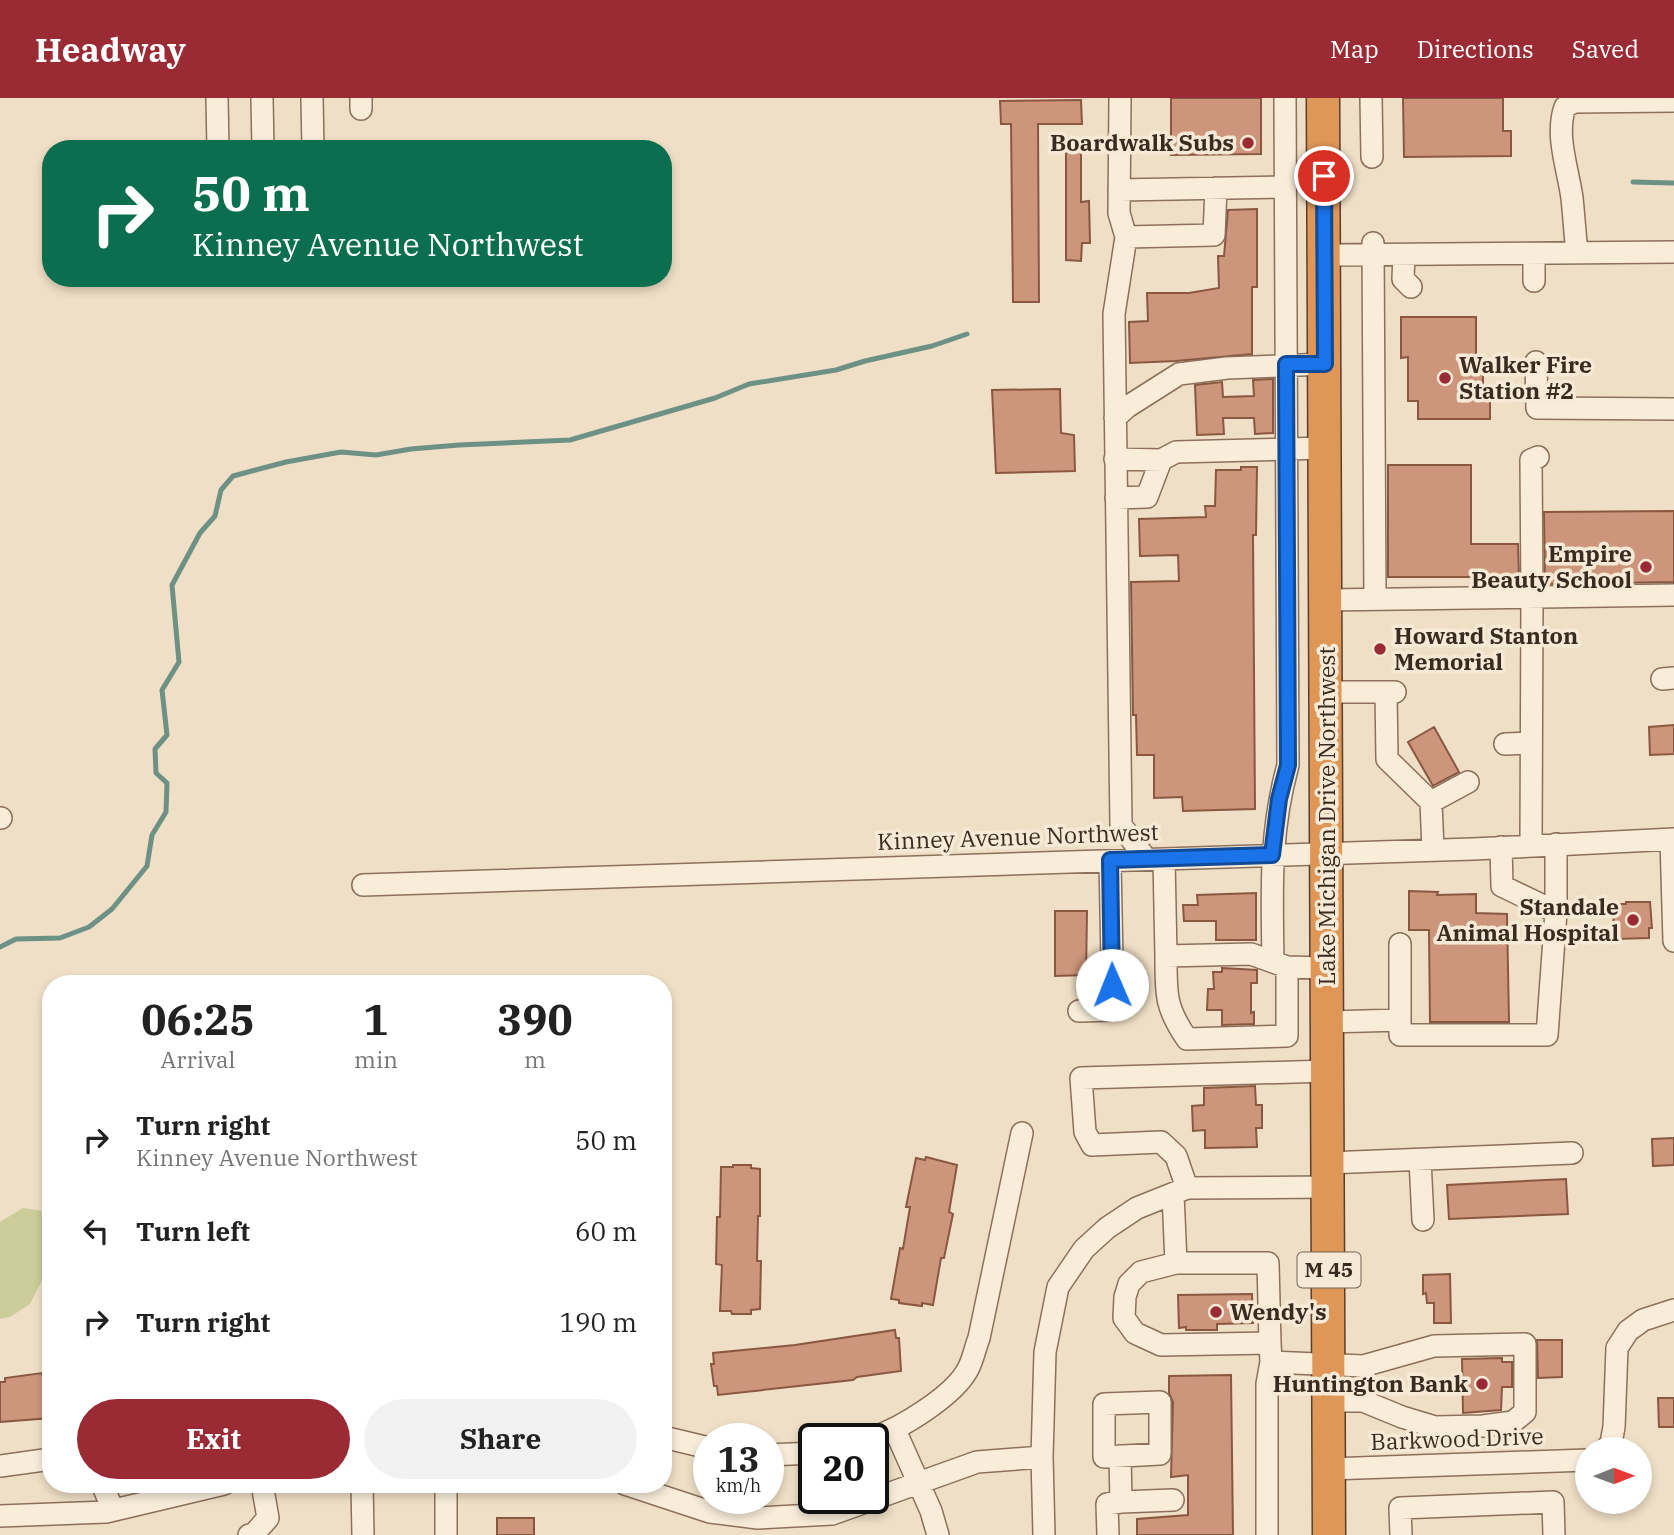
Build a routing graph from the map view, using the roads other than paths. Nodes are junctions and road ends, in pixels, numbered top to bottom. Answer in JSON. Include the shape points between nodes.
{"nodes":[{"id":1,"x":217,"y":98,"type":"edge"},
{"id":2,"x":262,"y":98,"type":"edge"},
{"id":3,"x":312,"y":98,"type":"edge"},
{"id":4,"x":1120,"y":98,"type":"edge"},
{"id":5,"x":1285,"y":98,"type":"edge"},
{"id":6,"x":1323,"y":98,"type":"edge"},
{"id":7,"x":1371,"y":98,"type":"edge"},
{"id":8,"x":1674,"y":101,"type":"edge"},
{"id":9,"x":1563,"y":102,"type":"edge"},
{"id":10,"x":218,"y":140,"type":"edge"},
{"id":11,"x":263,"y":140,"type":"edge"},
{"id":12,"x":313,"y":140,"type":"edge"},
{"id":13,"x":1372,"y":158,"type":"dead end"},
{"id":14,"x":1284,"y":187,"type":"junction"},
{"id":15,"x":1216,"y":188,"type":"junction"},
{"id":16,"x":1119,"y":190,"type":"junction"},
{"id":17,"x":1126,"y":237,"type":"junction"},
{"id":18,"x":1373,"y":249,"type":"junction"},
{"id":19,"x":1522,"y":250,"type":"junction"},
{"id":20,"x":1415,"y":251,"type":"junction"},
{"id":21,"x":1674,"y":252,"type":"edge"},
{"id":22,"x":1577,"y":253,"type":"junction"},
{"id":23,"x":1325,"y":255,"type":"junction"},
{"id":24,"x":1534,"y":281,"type":"dead end"},
{"id":25,"x":1411,"y":287,"type":"dead end"},
{"id":26,"x":1286,"y":364,"type":"junction"},
{"id":27,"x":1325,"y":364,"type":"junction"},
{"id":28,"x":1541,"y":369,"type":"dead end"},
{"id":29,"x":1674,"y":409,"type":"edge"},
{"id":30,"x":1115,"y":418,"type":"junction"},
{"id":31,"x":1286,"y":447,"type":"junction"},
{"id":32,"x":1325,"y":448,"type":"junction"},
{"id":33,"x":1115,"y":459,"type":"junction"},
{"id":34,"x":1534,"y":459,"type":"dead end"},
{"id":35,"x":1161,"y":460,"type":"junction"},
{"id":36,"x":1116,"y":498,"type":"junction"},
{"id":37,"x":1674,"y":596,"type":"edge"},
{"id":38,"x":1532,"y":597,"type":"junction"},
{"id":39,"x":1375,"y":599,"type":"junction"},
{"id":40,"x":1326,"y":600,"type":"junction"},
{"id":41,"x":1326,"y":692,"type":"junction"},
{"id":42,"x":1531,"y":743,"type":"junction"},
{"id":43,"x":1505,"y":744,"type":"dead end"},
{"id":44,"x":1468,"y":782,"type":"dead end"},
{"id":45,"x":1431,"y":802,"type":"junction"},
{"id":46,"x":1673,"y":840,"type":"edge"},
{"id":47,"x":1556,"y":844,"type":"junction"},
{"id":48,"x":1531,"y":845,"type":"junction"},
{"id":49,"x":1501,"y":847,"type":"junction"},
{"id":50,"x":1433,"y":850,"type":"junction"},
{"id":51,"x":1328,"y":853,"type":"junction"},
{"id":52,"x":1272,"y":855,"type":"junction"},
{"id":53,"x":1155,"y":859,"type":"junction"},
{"id":54,"x":1110,"y":860,"type":"junction"},
{"id":55,"x":363,"y":885,"type":"dead end"},
{"id":56,"x":1556,"y":912,"type":"junction"},
{"id":57,"x":1674,"y":941,"type":"edge"},
{"id":58,"x":1399,"y":944,"type":"dead end"},
{"id":59,"x":1166,"y":956,"type":"junction"},
{"id":60,"x":1280,"y":965,"type":"junction"},
{"id":61,"x":1328,"y":968,"type":"junction"},
{"id":62,"x":1079,"y":1012,"type":"dead end"},
{"id":63,"x":1400,"y":1020,"type":"junction"},
{"id":64,"x":1328,"y":1022,"type":"junction"},
{"id":65,"x":1328,"y":1071,"type":"junction"},
{"id":66,"x":1022,"y":1133,"type":"dead end"},
{"id":67,"x":1572,"y":1153,"type":"dead end"},
{"id":68,"x":1420,"y":1160,"type":"junction"},
{"id":69,"x":1329,"y":1175,"type":"junction"},
{"id":70,"x":1180,"y":1191,"type":"junction"},
{"id":71,"x":1423,"y":1220,"type":"dead end"},
{"id":72,"x":1176,"y":1263,"type":"junction"},
{"id":73,"x":1674,"y":1310,"type":"edge"},
{"id":74,"x":1270,"y":1353,"type":"junction"},
{"id":75,"x":1330,"y":1365,"type":"junction"},
{"id":76,"x":1330,"y":1401,"type":"junction"},
{"id":77,"x":895,"y":1430,"type":"junction"},
{"id":78,"x":889,"y":1432,"type":"edge"},
{"id":79,"x":1612,"y":1437,"type":"edge"},
{"id":80,"x":672,"y":1439,"type":"edge"},
{"id":81,"x":693,"y":1444,"type":"edge"},
{"id":82,"x":1120,"y":1456,"type":"dead end"},
{"id":83,"x":1042,"y":1457,"type":"junction"},
{"id":84,"x":42,"y":1460,"type":"edge"},
{"id":85,"x":1575,"y":1460,"type":"edge"},
{"id":86,"x":0,"y":1466,"type":"edge"},
{"id":87,"x":1329,"y":1469,"type":"junction"},
{"id":88,"x":919,"y":1483,"type":"junction"},
{"id":89,"x":106,"y":1493,"type":"edge"},
{"id":90,"x":186,"y":1493,"type":"edge"},
{"id":91,"x":264,"y":1493,"type":"edge"},
{"id":92,"x":362,"y":1493,"type":"edge"},
{"id":93,"x":446,"y":1493,"type":"edge"},
{"id":94,"x":661,"y":1493,"type":"edge"},
{"id":95,"x":1173,"y":1500,"type":"dead end"},
{"id":96,"x":1121,"y":1502,"type":"junction"},
{"id":97,"x":113,"y":1510,"type":"junction"},
{"id":98,"x":0,"y":1516,"type":"edge"},
{"id":99,"x":249,"y":1535,"type":"edge"},
{"id":100,"x":363,"y":1535,"type":"edge"},
{"id":101,"x":446,"y":1535,"type":"edge"},
{"id":102,"x":939,"y":1535,"type":"edge"},
{"id":103,"x":1044,"y":1535,"type":"edge"},
{"id":104,"x":1108,"y":1535,"type":"edge"},
{"id":105,"x":1267,"y":1535,"type":"edge"},
{"id":106,"x":1329,"y":1535,"type":"edge"},
{"id":107,"x":1401,"y":1535,"type":"edge"},
{"id":108,"x":1554,"y":1535,"type":"edge"}],
"edges":[{"from":1,"to":10,"type":"street"},
{"from":2,"to":11,"type":"street"},
{"from":3,"to":12,"type":"street"},
{"from":4,"to":16,"type":"street"},
{"from":5,"to":14,"type":"street"},
{"from":6,"to":23,"type":"highway","name":"Lake Michigan Drive Northwest","number":"M 45"},
{"from":7,"to":13,"type":"street"},
{"from":8,"to":9,"type":"street"},
{"from":9,"to":22,"type":"street","via":[[1563,142]]},
{"from":14,"to":15,"type":"street"},
{"from":14,"to":26,"type":"street"},
{"from":15,"to":16,"type":"street"},
{"from":15,"to":17,"type":"street","via":[[1214,235]]},
{"from":16,"to":17,"type":"street"},
{"from":17,"to":30,"type":"street","via":[[1114,314]]},
{"from":18,"to":20,"type":"street"},
{"from":18,"to":23,"type":"street"},
{"from":18,"to":39,"type":"street"},
{"from":19,"to":20,"type":"street"},
{"from":19,"to":22,"type":"street"},
{"from":19,"to":24,"type":"street"},
{"from":20,"to":25,"type":"street","via":[[1403,279]]},
{"from":21,"to":22,"type":"street","via":[[1648,258]]},
{"from":23,"to":27,"type":"highway","name":"Lake Michigan Drive Northwest","number":"M 45"},
{"from":26,"to":27,"type":"street"},
{"from":26,"to":30,"type":"street","via":[[1179,374]]},
{"from":26,"to":31,"type":"street"},
{"from":27,"to":32,"type":"highway","name":"Lake Michigan Drive Northwest","number":"M 45"},
{"from":28,"to":29,"type":"street","via":[[1538,408]]},
{"from":30,"to":33,"type":"street"},
{"from":31,"to":32,"type":"street"},
{"from":31,"to":35,"type":"street","via":[[1176,452]]},
{"from":31,"to":52,"type":"street","via":[[1288,765]]},
{"from":32,"to":40,"type":"highway","name":"Lake Michigan Drive Northwest","number":"M 45"},
{"from":33,"to":35,"type":"street"},
{"from":33,"to":36,"type":"street"},
{"from":34,"to":38,"type":"street"},
{"from":35,"to":36,"type":"street","via":[[1147,497]]},
{"from":36,"to":53,"type":"street","via":[[1121,825]]},
{"from":37,"to":38,"type":"street","via":[[1636,603],[1584,604]]},
{"from":38,"to":39,"type":"street","via":[[1479,605],[1420,606]]},
{"from":38,"to":42,"type":"street"},
{"from":39,"to":40,"type":"street"},
{"from":40,"to":41,"type":"highway","name":"Lake Michigan Drive Northwest","number":"M 45"},
{"from":41,"to":45,"type":"street","via":[[1390,692],[1387,759]]},
{"from":41,"to":51,"type":"highway","name":"Lake Michigan Drive Northwest","number":"M 45"},
{"from":42,"to":43,"type":"street"},
{"from":42,"to":48,"type":"street"},
{"from":44,"to":45,"type":"street"},
{"from":45,"to":50,"type":"street"},
{"from":46,"to":47,"type":"street","name":"Kinney Avenue Northwest"},
{"from":46,"to":57,"type":"street"},
{"from":47,"to":48,"type":"street","name":"Kinney Avenue Northwest"},
{"from":47,"to":56,"type":"street"},
{"from":48,"to":49,"type":"street","name":"Kinney Avenue Northwest"},
{"from":49,"to":50,"type":"street","name":"Kinney Avenue Northwest"},
{"from":49,"to":56,"type":"street","via":[[1502,886]]},
{"from":50,"to":51,"type":"street","name":"Kinney Avenue Northwest"},
{"from":51,"to":52,"type":"street","name":"Kinney Avenue Northwest"},
{"from":51,"to":61,"type":"highway","name":"Lake Michigan Drive Northwest","number":"M 45"},
{"from":52,"to":53,"type":"street","name":"Kinney Avenue Northwest"},
{"from":52,"to":60,"type":"street"},
{"from":53,"to":54,"type":"street","name":"Kinney Avenue Northwest"},
{"from":53,"to":59,"type":"street"},
{"from":54,"to":55,"type":"street","name":"Kinney Avenue Northwest"},
{"from":54,"to":62,"type":"street","via":[[1113,1010]]},
{"from":56,"to":63,"type":"street","via":[[1547,1035],[1400,1035]]},
{"from":58,"to":63,"type":"street"},
{"from":59,"to":60,"type":"street","via":[[1251,954]]},
{"from":59,"to":60,"type":"street","via":[[1166,1001],[1187,1039],[1287,1036]]},
{"from":60,"to":61,"type":"street"},
{"from":61,"to":64,"type":"highway","name":"Lake Michigan Drive Northwest","number":"M 45"},
{"from":63,"to":64,"type":"street"},
{"from":64,"to":65,"type":"highway","name":"Lake Michigan Drive Northwest","number":"M 45"},
{"from":65,"to":69,"type":"highway","name":"Lake Michigan Drive Northwest","number":"M 45"},
{"from":65,"to":70,"type":"street","via":[[1081,1078],[1085,1132],[1093,1145],[1161,1142],[1176,1156]]},
{"from":66,"to":77,"type":"street","via":[[968,1371],[940,1400]]},
{"from":67,"to":68,"type":"street"},
{"from":68,"to":69,"type":"street"},
{"from":68,"to":71,"type":"street"},
{"from":69,"to":70,"type":"street"},
{"from":69,"to":75,"type":"highway","name":"Lake Michigan Drive Northwest","number":"M 45"},
{"from":70,"to":72,"type":"street"},
{"from":70,"to":83,"type":"street","via":[[1137,1208],[1107,1227],[1084,1248],[1058,1287],[1045,1352]]},
{"from":72,"to":74,"type":"street","via":[[1268,1263]]},
{"from":72,"to":74,"type":"street","via":[[1141,1272],[1129,1284],[1124,1318],[1135,1333],[1161,1345]]},
{"from":73,"to":79,"type":"street","via":[[1643,1320],[1628,1331],[1617,1348]]},
{"from":74,"to":75,"type":"street"},
{"from":74,"to":105,"type":"street"},
{"from":75,"to":76,"type":"highway","name":"Lake Michigan Drive Northwest","number":"M 45"},
{"from":75,"to":76,"type":"street","via":[[1363,1366],[1434,1346],[1525,1344],[1525,1412],[1513,1422],[1435,1427],[1363,1401]]},
{"from":76,"to":87,"type":"highway","name":"Lake Michigan Drive Northwest","number":"M 45"},
{"from":77,"to":78,"type":"street"},
{"from":77,"to":88,"type":"street"},
{"from":80,"to":81,"type":"street"},
{"from":82,"to":96,"type":"street"},
{"from":83,"to":88,"type":"street","via":[[977,1462]]},
{"from":83,"to":103,"type":"street"},
{"from":84,"to":86,"type":"street"},
{"from":85,"to":87,"type":"street","name":"Barkwood Drive"},
{"from":87,"to":106,"type":"highway","name":"Lake Michigan Drive Northwest","number":"M 45"},
{"from":88,"to":94,"type":"street","via":[[832,1514],[758,1518],[710,1512]]},
{"from":88,"to":102,"type":"street"},
{"from":89,"to":97,"type":"street"},
{"from":90,"to":97,"type":"street"},
{"from":91,"to":99,"type":"street","via":[[268,1518]]},
{"from":92,"to":100,"type":"street"},
{"from":93,"to":101,"type":"street"},
{"from":95,"to":96,"type":"street"},
{"from":96,"to":104,"type":"street","via":[[1107,1504]]},
{"from":97,"to":98,"type":"street"},
{"from":107,"to":108,"type":"street","via":[[1400,1508],[1553,1502]]}]}
